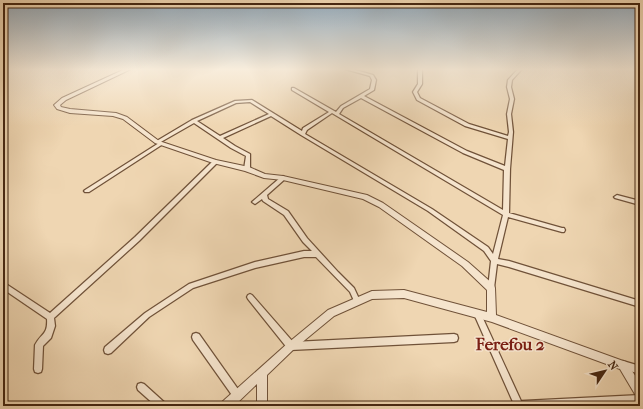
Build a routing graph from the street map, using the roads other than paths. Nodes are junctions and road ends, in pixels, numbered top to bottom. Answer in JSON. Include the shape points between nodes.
{"nodes":[{"id":1,"x":86,"y":88,"type":"edge"},
{"id":2,"x":372,"y":88,"type":"edge"},
{"id":3,"x":417,"y":88,"type":"edge"},
{"id":4,"x":509,"y":88,"type":"edge"},
{"id":5,"x":294,"y":89,"type":"dead end"},
{"id":6,"x":362,"y":97,"type":"junction"},
{"id":7,"x":441,"y":103,"type":"dead end"},
{"id":8,"x":436,"y":109,"type":"junction"},
{"id":9,"x":272,"y":114,"type":"junction"},
{"id":10,"x":334,"y":114,"type":"junction"},
{"id":11,"x":194,"y":121,"type":"junction"},
{"id":12,"x":303,"y":134,"type":"junction"},
{"id":13,"x":219,"y":138,"type":"junction"},
{"id":14,"x":510,"y":138,"type":"junction"},
{"id":15,"x":159,"y":143,"type":"junction"},
{"id":16,"x":215,"y":162,"type":"junction"},
{"id":17,"x":247,"y":169,"type":"junction"},
{"id":18,"x":507,"y":169,"type":"junction"},
{"id":19,"x":284,"y":178,"type":"junction"},
{"id":20,"x":87,"y":191,"type":"dead end"},
{"id":21,"x":264,"y":194,"type":"junction"},
{"id":22,"x":617,"y":197,"type":"dead end"},
{"id":23,"x":255,"y":202,"type":"dead end"},
{"id":24,"x":640,"y":203,"type":"edge"},
{"id":25,"x":506,"y":214,"type":"junction"},
{"id":26,"x":562,"y":230,"type":"dead end"},
{"id":27,"x":318,"y":254,"type":"junction"},
{"id":28,"x":494,"y":261,"type":"junction"},
{"id":29,"x":3,"y":285,"type":"edge"},
{"id":30,"x":491,"y":288,"type":"junction"},
{"id":31,"x":250,"y":297,"type":"dead end"},
{"id":32,"x":358,"y":301,"type":"junction"},
{"id":33,"x":640,"y":304,"type":"edge"},
{"id":34,"x":478,"y":314,"type":"junction"},
{"id":35,"x":50,"y":317,"type":"junction"},
{"id":36,"x":492,"y":318,"type":"junction"},
{"id":37,"x":196,"y":337,"type":"dead end"},
{"id":38,"x":454,"y":338,"type":"dead end"},
{"id":39,"x":291,"y":346,"type":"junction"},
{"id":40,"x":108,"y":350,"type":"dead end"},
{"id":41,"x":623,"y":365,"type":"junction"},
{"id":42,"x":38,"y":370,"type":"dead end"},
{"id":43,"x":640,"y":370,"type":"edge"},
{"id":44,"x":262,"y":373,"type":"junction"},
{"id":45,"x":141,"y":387,"type":"dead end"},
{"id":46,"x":640,"y":392,"type":"edge"},
{"id":47,"x":237,"y":395,"type":"junction"},
{"id":48,"x":640,"y":399,"type":"edge"},
{"id":49,"x":162,"y":406,"type":"edge"},
{"id":50,"x":226,"y":406,"type":"edge"},
{"id":51,"x":262,"y":406,"type":"edge"},
{"id":52,"x":517,"y":406,"type":"edge"}],
"edges":[{"from":1,"to":15,"type":"street","via":[[64,98],[57,105],[59,108],[114,114],[125,118]]},
{"from":2,"to":6,"type":"street"},
{"from":3,"to":8,"type":"street","via":[[415,92],[418,99]]},
{"from":4,"to":14,"type":"street","via":[[512,99],[509,114]]},
{"from":5,"to":10,"type":"street"},
{"from":6,"to":10,"type":"street"},
{"from":6,"to":18,"type":"street","via":[[465,152]]},
{"from":7,"to":8,"type":"street"},
{"from":8,"to":14,"type":"street","via":[[467,125]]},
{"from":9,"to":11,"type":"street","via":[[251,100],[235,102]]},
{"from":9,"to":12,"type":"street"},
{"from":9,"to":13,"type":"street"},
{"from":10,"to":12,"type":"street","via":[[305,129]]},
{"from":10,"to":25,"type":"street"},
{"from":11,"to":13,"type":"street"},
{"from":11,"to":15,"type":"street"},
{"from":12,"to":28,"type":"street","via":[[430,210],[486,249]]},
{"from":13,"to":17,"type":"street","via":[[248,155]]},
{"from":14,"to":18,"type":"street"},
{"from":15,"to":16,"type":"street"},
{"from":15,"to":20,"type":"street"},
{"from":16,"to":17,"type":"street"},
{"from":16,"to":35,"type":"street"},
{"from":17,"to":19,"type":"street","via":[[264,176]]},
{"from":18,"to":25,"type":"street"},
{"from":19,"to":21,"type":"street"},
{"from":19,"to":30,"type":"street","via":[[365,197],[381,205],[465,264]]},
{"from":21,"to":23,"type":"street"},
{"from":21,"to":27,"type":"street","via":[[265,200],[286,213]]},
{"from":22,"to":24,"type":"street"},
{"from":25,"to":26,"type":"street"},
{"from":25,"to":28,"type":"street"},
{"from":27,"to":32,"type":"street","via":[[352,290]]},
{"from":27,"to":40,"type":"street","via":[[304,254],[255,264],[191,286],[147,315]]},
{"from":28,"to":30,"type":"street"},
{"from":28,"to":33,"type":"street"},
{"from":29,"to":35,"type":"street"},
{"from":30,"to":36,"type":"street"},
{"from":31,"to":39,"type":"street"},
{"from":32,"to":34,"type":"street","via":[[372,295],[404,294]]},
{"from":32,"to":39,"type":"street","via":[[331,314]]},
{"from":34,"to":36,"type":"street"},
{"from":34,"to":52,"type":"street"},
{"from":35,"to":42,"type":"street","via":[[48,335],[39,345]]},
{"from":36,"to":41,"type":"street"},
{"from":37,"to":47,"type":"street"},
{"from":38,"to":39,"type":"street"},
{"from":39,"to":44,"type":"street"},
{"from":41,"to":43,"type":"street"},
{"from":41,"to":46,"type":"street"},
{"from":44,"to":47,"type":"street"},
{"from":44,"to":51,"type":"street"},
{"from":45,"to":49,"type":"street"},
{"from":47,"to":50,"type":"street"},
{"from":48,"to":52,"type":"street"}]}
